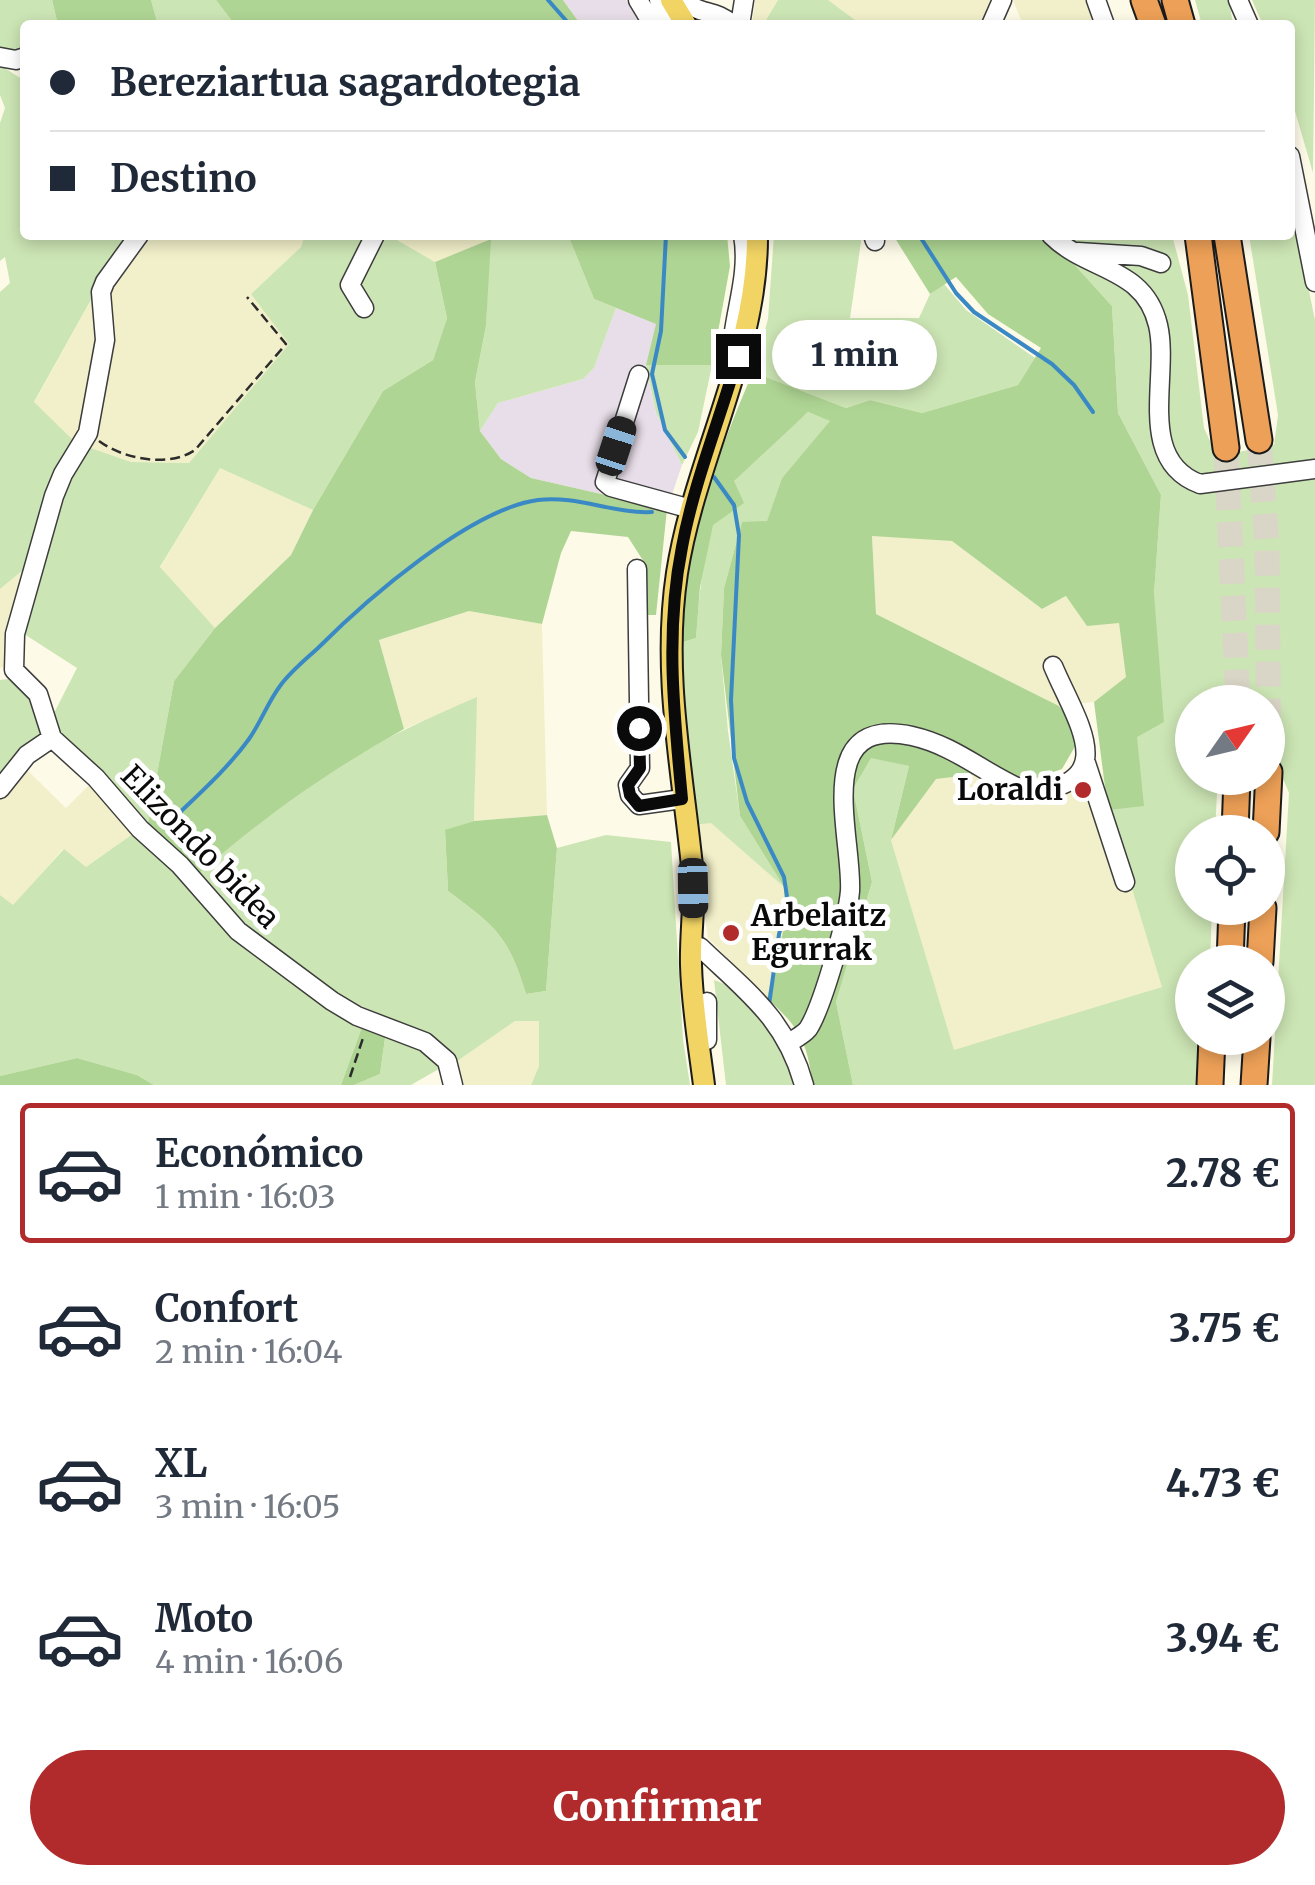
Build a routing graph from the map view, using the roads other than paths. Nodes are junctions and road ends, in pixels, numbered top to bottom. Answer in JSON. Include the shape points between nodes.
{"nodes":[{"id":1,"x":684,"y":0,"type":"edge"},
{"id":2,"x":744,"y":0,"type":"edge"},
{"id":3,"x":726,"y":15,"type":"edge"},
{"id":4,"x":1295,"y":181,"type":"edge"},
{"id":5,"x":135,"y":240,"type":"edge"},
{"id":6,"x":372,"y":240,"type":"edge"},
{"id":7,"x":744,"y":240,"type":"edge"},
{"id":8,"x":757,"y":240,"type":"edge"},
{"id":9,"x":765,"y":240,"type":"edge"},
{"id":10,"x":1057,"y":240,"type":"edge"},
{"id":11,"x":1199,"y":240,"type":"edge"},
{"id":12,"x":1228,"y":240,"type":"edge"},
{"id":13,"x":1070,"y":251,"type":"junction"},
{"id":14,"x":1161,"y":263,"type":"dead end"},
{"id":15,"x":1315,"y":282,"type":"edge"},
{"id":16,"x":754,"y":290,"type":"junction"},
{"id":17,"x":364,"y":308,"type":"dead end"},
{"id":18,"x":639,"y":374,"type":"dead end"},
{"id":19,"x":733,"y":375,"type":"junction"},
{"id":20,"x":1259,"y":440,"type":"tunnel mouth"},
{"id":21,"x":1226,"y":448,"type":"tunnel mouth"},
{"id":22,"x":1315,"y":469,"type":"edge"},
{"id":23,"x":690,"y":509,"type":"junction"},
{"id":24,"x":637,"y":569,"type":"dead end"},
{"id":25,"x":1053,"y":666,"type":"dead end"},
{"id":26,"x":7,"y":671,"type":"edge"},
{"id":27,"x":52,"y":738,"type":"junction"},
{"id":28,"x":1086,"y":763,"type":"junction"},
{"id":29,"x":0,"y":789,"type":"edge"},
{"id":30,"x":682,"y":799,"type":"junction"},
{"id":31,"x":1125,"y":882,"type":"dead end"},
{"id":32,"x":694,"y":914,"type":"junction"},
{"id":33,"x":700,"y":946,"type":"junction"},
{"id":34,"x":790,"y":1042,"type":"junction"},
{"id":35,"x":1211,"y":1055,"type":"edge"},
{"id":36,"x":1226,"y":1055,"type":"edge"},
{"id":37,"x":1255,"y":1055,"type":"edge"},
{"id":38,"x":453,"y":1085,"type":"edge"},
{"id":39,"x":704,"y":1085,"type":"edge"},
{"id":40,"x":716,"y":1085,"type":"edge"},
{"id":41,"x":804,"y":1085,"type":"edge"},
{"id":42,"x":1210,"y":1085,"type":"edge"},
{"id":43,"x":1225,"y":1085,"type":"edge"},
{"id":44,"x":1254,"y":1085,"type":"edge"}],
"edges":[{"from":1,"to":3,"type":"street"},
{"from":2,"to":3,"type":"street"},
{"from":4,"to":15,"type":"street"},
{"from":5,"to":26,"type":"street","name":"Elizondo bidea","via":[[102,292],[105,340],[88,433],[54,496]]},
{"from":6,"to":17,"type":"street","via":[[350,285]]},
{"from":7,"to":19,"type":"street"},
{"from":8,"to":16,"type":"main road"},
{"from":9,"to":16,"type":"street"},
{"from":10,"to":13,"type":"street"},
{"from":11,"to":21,"type":"highway"},
{"from":12,"to":20,"type":"highway"},
{"from":13,"to":14,"type":"street"},
{"from":13,"to":22,"type":"street","via":[[1135,282],[1148,301],[1160,345],[1160,436],[1184,476],[1200,484]]},
{"from":16,"to":19,"type":"main road"},
{"from":18,"to":23,"type":"street","via":[[605,482]]},
{"from":19,"to":23,"type":"main road"},
{"from":23,"to":30,"type":"main road","via":[[670,658]]},
{"from":24,"to":30,"type":"street","via":[[640,768],[628,785],[639,806]]},
{"from":25,"to":28,"type":"street","via":[[1088,748]]},
{"from":26,"to":27,"type":"street","name":"Elizondo bidea","via":[[38,694]]},
{"from":27,"to":29,"type":"street","via":[[27,755]]},
{"from":27,"to":38,"type":"street","name":"Elizondo bidea","via":[[238,931],[332,1001],[438,1052]]},
{"from":28,"to":31,"type":"street"},
{"from":28,"to":34,"type":"street","via":[[1059,785],[1028,792],[962,754],[912,736],[889,733],[860,743],[849,758],[842,796],[850,892],[807,1031]]},
{"from":30,"to":32,"type":"main road"},
{"from":32,"to":33,"type":"main road"},
{"from":32,"to":39,"type":"main road","via":[[692,985]]},
{"from":33,"to":34,"type":"street"},
{"from":33,"to":40,"type":"main road"},
{"from":34,"to":41,"type":"street"},
{"from":35,"to":42,"type":"highway"},
{"from":36,"to":43,"type":"highway"},
{"from":37,"to":44,"type":"highway"}]}
